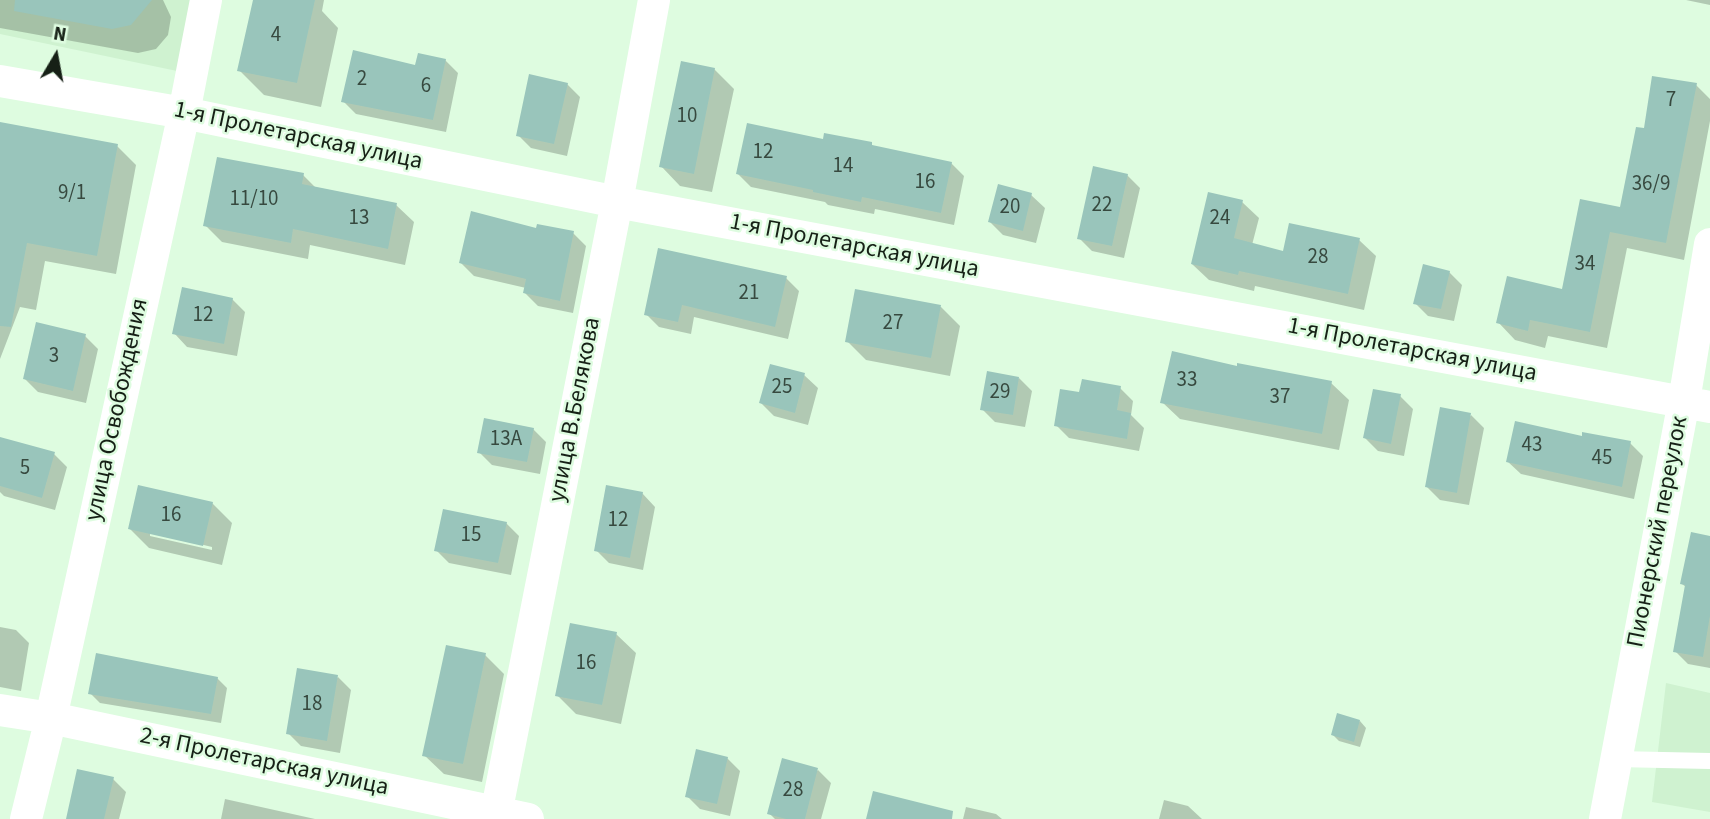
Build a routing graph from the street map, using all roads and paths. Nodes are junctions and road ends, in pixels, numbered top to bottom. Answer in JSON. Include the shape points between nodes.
{"nodes":[{"id":1,"x":206,"y":0,"type":"edge"},
{"id":2,"x":654,"y":0,"type":"edge"},
{"id":3,"x":0,"y":81,"type":"edge"},
{"id":4,"x":184,"y":113,"type":"junction"},
{"id":5,"x":617,"y":202,"type":"junction"},
{"id":6,"x":1710,"y":244,"type":"edge"},
{"id":7,"x":1697,"y":404,"type":"edge"},
{"id":8,"x":0,"y":710,"type":"edge"},
{"id":9,"x":51,"y":718,"type":"junction"},
{"id":10,"x":1616,"y":759,"type":"junction"},
{"id":11,"x":1710,"y":761,"type":"edge"},
{"id":12,"x":496,"y":816,"type":"edge"},
{"id":13,"x":26,"y":819,"type":"edge"},
{"id":14,"x":528,"y":819,"type":"edge"},
{"id":15,"x":1605,"y":819,"type":"edge"}],
"edges":[{"from":1,"to":4,"type":"street","name":"улица Освобождения"},
{"from":2,"to":5,"type":"street","name":"улица В.Белякова"},
{"from":3,"to":4,"type":"street","name":"1-я Пролетарская улица"},
{"from":4,"to":5,"type":"street","name":"1-я Пролетарская улица"},
{"from":4,"to":9,"type":"street","name":"улица Освобождения"},
{"from":5,"to":7,"type":"street","name":"1-я Пролетарская улица"},
{"from":5,"to":12,"type":"street","name":"улица В.Белякова"},
{"from":6,"to":7,"type":"street","name":"Пионерский переулок"},
{"from":7,"to":10,"type":"street","name":"Пионерский переулок"},
{"from":8,"to":9,"type":"street","name":"2-я Пролетарская улица"},
{"from":9,"to":12,"type":"street","name":"2-я Пролетарская улица"},
{"from":9,"to":13,"type":"street","name":"улица Освобождения"},
{"from":10,"to":11,"type":"lane"},
{"from":10,"to":15,"type":"street","name":"Пионерский переулок"},
{"from":12,"to":14,"type":"street","name":"2-я Пролетарская улица"}]}
